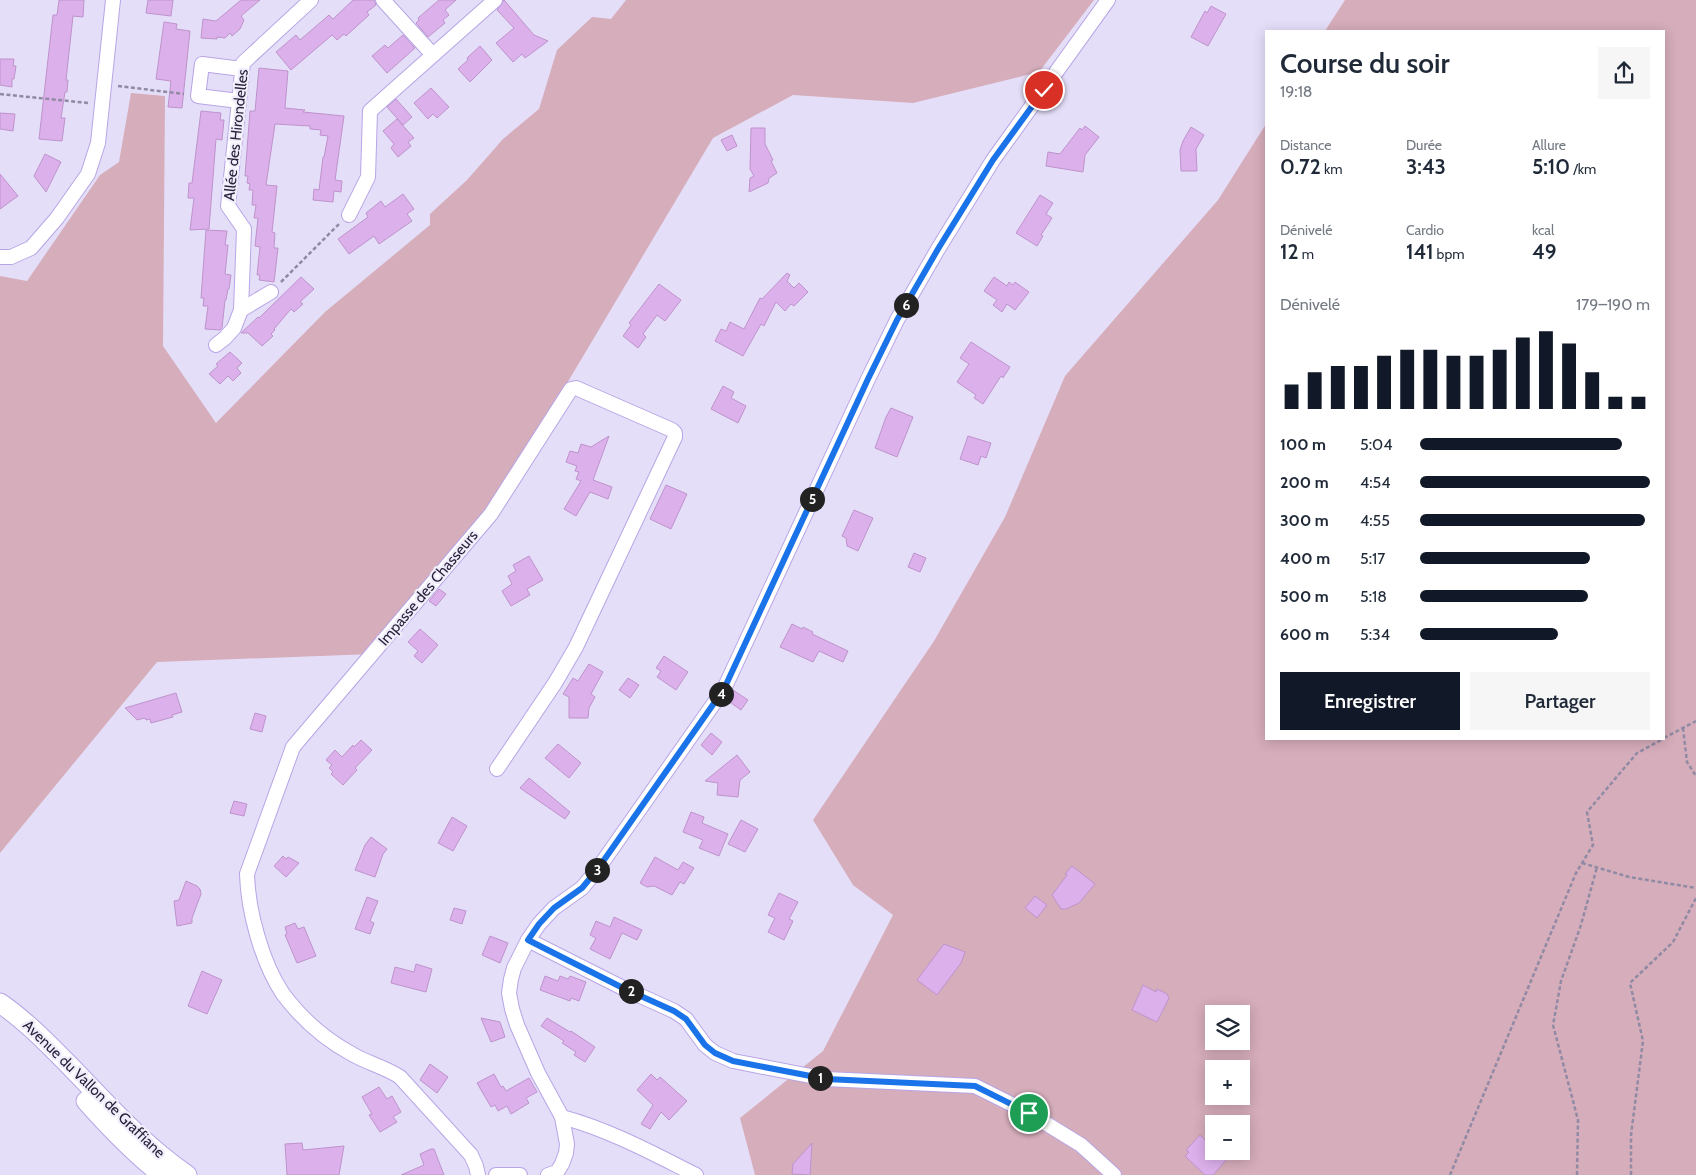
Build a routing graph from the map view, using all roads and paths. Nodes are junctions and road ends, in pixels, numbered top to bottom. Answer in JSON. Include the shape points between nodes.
{"nodes":[{"id":1,"x":113,"y":0,"type":"edge"},
{"id":2,"x":311,"y":0,"type":"edge"},
{"id":3,"x":384,"y":0,"type":"edge"},
{"id":4,"x":495,"y":0,"type":"edge"},
{"id":5,"x":1108,"y":0,"type":"edge"},
{"id":6,"x":433,"y":55,"type":"junction"},
{"id":7,"x":242,"y":69,"type":"junction"},
{"id":8,"x":117,"y":86,"type":"dead end"},
{"id":9,"x":0,"y":94,"type":"edge"},
{"id":10,"x":198,"y":96,"type":"junction"},
{"id":11,"x":239,"y":101,"type":"junction"},
{"id":12,"x":103,"y":104,"type":"junction"},
{"id":13,"x":349,"y":215,"type":"joint"},
{"id":14,"x":0,"y":257,"type":"edge"},
{"id":15,"x":271,"y":292,"type":"joint"},
{"id":16,"x":241,"y":310,"type":"junction"},
{"id":17,"x":216,"y":345,"type":"dead end"},
{"id":18,"x":1696,"y":721,"type":"edge"},
{"id":19,"x":1683,"y":728,"type":"junction"},
{"id":20,"x":1665,"y":737,"type":"edge"},
{"id":21,"x":1660,"y":740,"type":"edge"},
{"id":22,"x":497,"y":769,"type":"dead end"},
{"id":23,"x":1696,"y":776,"type":"edge"},
{"id":24,"x":1582,"y":863,"type":"junction"},
{"id":25,"x":1597,"y":868,"type":"junction"},
{"id":26,"x":1696,"y":888,"type":"edge"},
{"id":27,"x":1696,"y":898,"type":"edge"},
{"id":28,"x":528,"y":940,"type":"junction"},
{"id":29,"x":0,"y":1003,"type":"edge"},
{"id":30,"x":0,"y":1012,"type":"edge"},
{"id":31,"x":562,"y":1117,"type":"junction"},
{"id":32,"x":162,"y":1175,"type":"edge"},
{"id":33,"x":186,"y":1175,"type":"edge"},
{"id":34,"x":478,"y":1175,"type":"edge"},
{"id":35,"x":496,"y":1175,"type":"edge"},
{"id":36,"x":520,"y":1175,"type":"edge"},
{"id":37,"x":548,"y":1175,"type":"edge"},
{"id":38,"x":696,"y":1175,"type":"edge"},
{"id":39,"x":1114,"y":1175,"type":"edge"},
{"id":40,"x":1450,"y":1175,"type":"edge"},
{"id":41,"x":1577,"y":1175,"type":"edge"},
{"id":42,"x":1631,"y":1175,"type":"edge"}],
"edges":[{"from":1,"to":12,"type":"street"},
{"from":2,"to":7,"type":"street","name":"Allée des Hirondelles","via":[[243,63]]},
{"from":3,"to":6,"type":"street"},
{"from":4,"to":6,"type":"street"},
{"from":5,"to":28,"type":"street","via":[[993,160],[897,320],[724,689],[597,870],[582,888],[554,908]]},
{"from":6,"to":13,"type":"street","via":[[370,111],[368,177]]},
{"from":7,"to":10,"type":"street","via":[[202,64]]},
{"from":7,"to":11,"type":"street","name":"Allée des Hirondelles"},
{"from":8,"to":10,"type":"path"},
{"from":9,"to":12,"type":"path"},
{"from":10,"to":11,"type":"street"},
{"from":11,"to":16,"type":"street","name":"Allée des Hirondelles","via":[[228,206],[244,229]]},
{"from":12,"to":14,"type":"street","via":[[98,144],[88,174],[31,248],[11,257]]},
{"from":13,"to":15,"type":"path"},
{"from":15,"to":16,"type":"street"},
{"from":16,"to":17,"type":"street","name":"Allée des Hirondelles","via":[[234,328]]},
{"from":18,"to":19,"type":"path"},
{"from":19,"to":20,"type":"path"},
{"from":19,"to":23,"type":"path","via":[[1687,762]]},
{"from":21,"to":24,"type":"path","via":[[1637,753],[1587,812],[1593,845]]},
{"from":22,"to":34,"type":"street","name":"Impasse des Chasseurs","via":[[576,647],[676,433],[576,388],[571,389],[491,514],[293,747],[247,874],[257,936],[283,993],[319,1032],[333,1042],[353,1055],[400,1076],[471,1155]]},
{"from":24,"to":25,"type":"path"},
{"from":24,"to":40,"type":"path"},
{"from":25,"to":26,"type":"path"},
{"from":25,"to":41,"type":"path","via":[[1561,981],[1553,1025],[1578,1120]]},
{"from":27,"to":42,"type":"path","via":[[1673,942],[1630,983],[1643,1041],[1631,1135]]},
{"from":28,"to":31,"type":"street","via":[[511,979],[512,1009],[538,1073]]},
{"from":28,"to":39,"type":"street","via":[[674,1011],[686,1019],[705,1045],[733,1061],[826,1079],[975,1086],[1029,1113],[1081,1145]]},
{"from":29,"to":33,"type":"street","name":"Avenue du Vallon de Graffiane","via":[[21,1018],[122,1120]]},
{"from":30,"to":32,"type":"street","name":"Avenue du Vallon de Graffiane","via":[[44,1053],[117,1135]]},
{"from":31,"to":37,"type":"street","via":[[566,1153],[557,1172]]},
{"from":31,"to":38,"type":"street","via":[[608,1131]]},
{"from":35,"to":36,"type":"street"}]}
